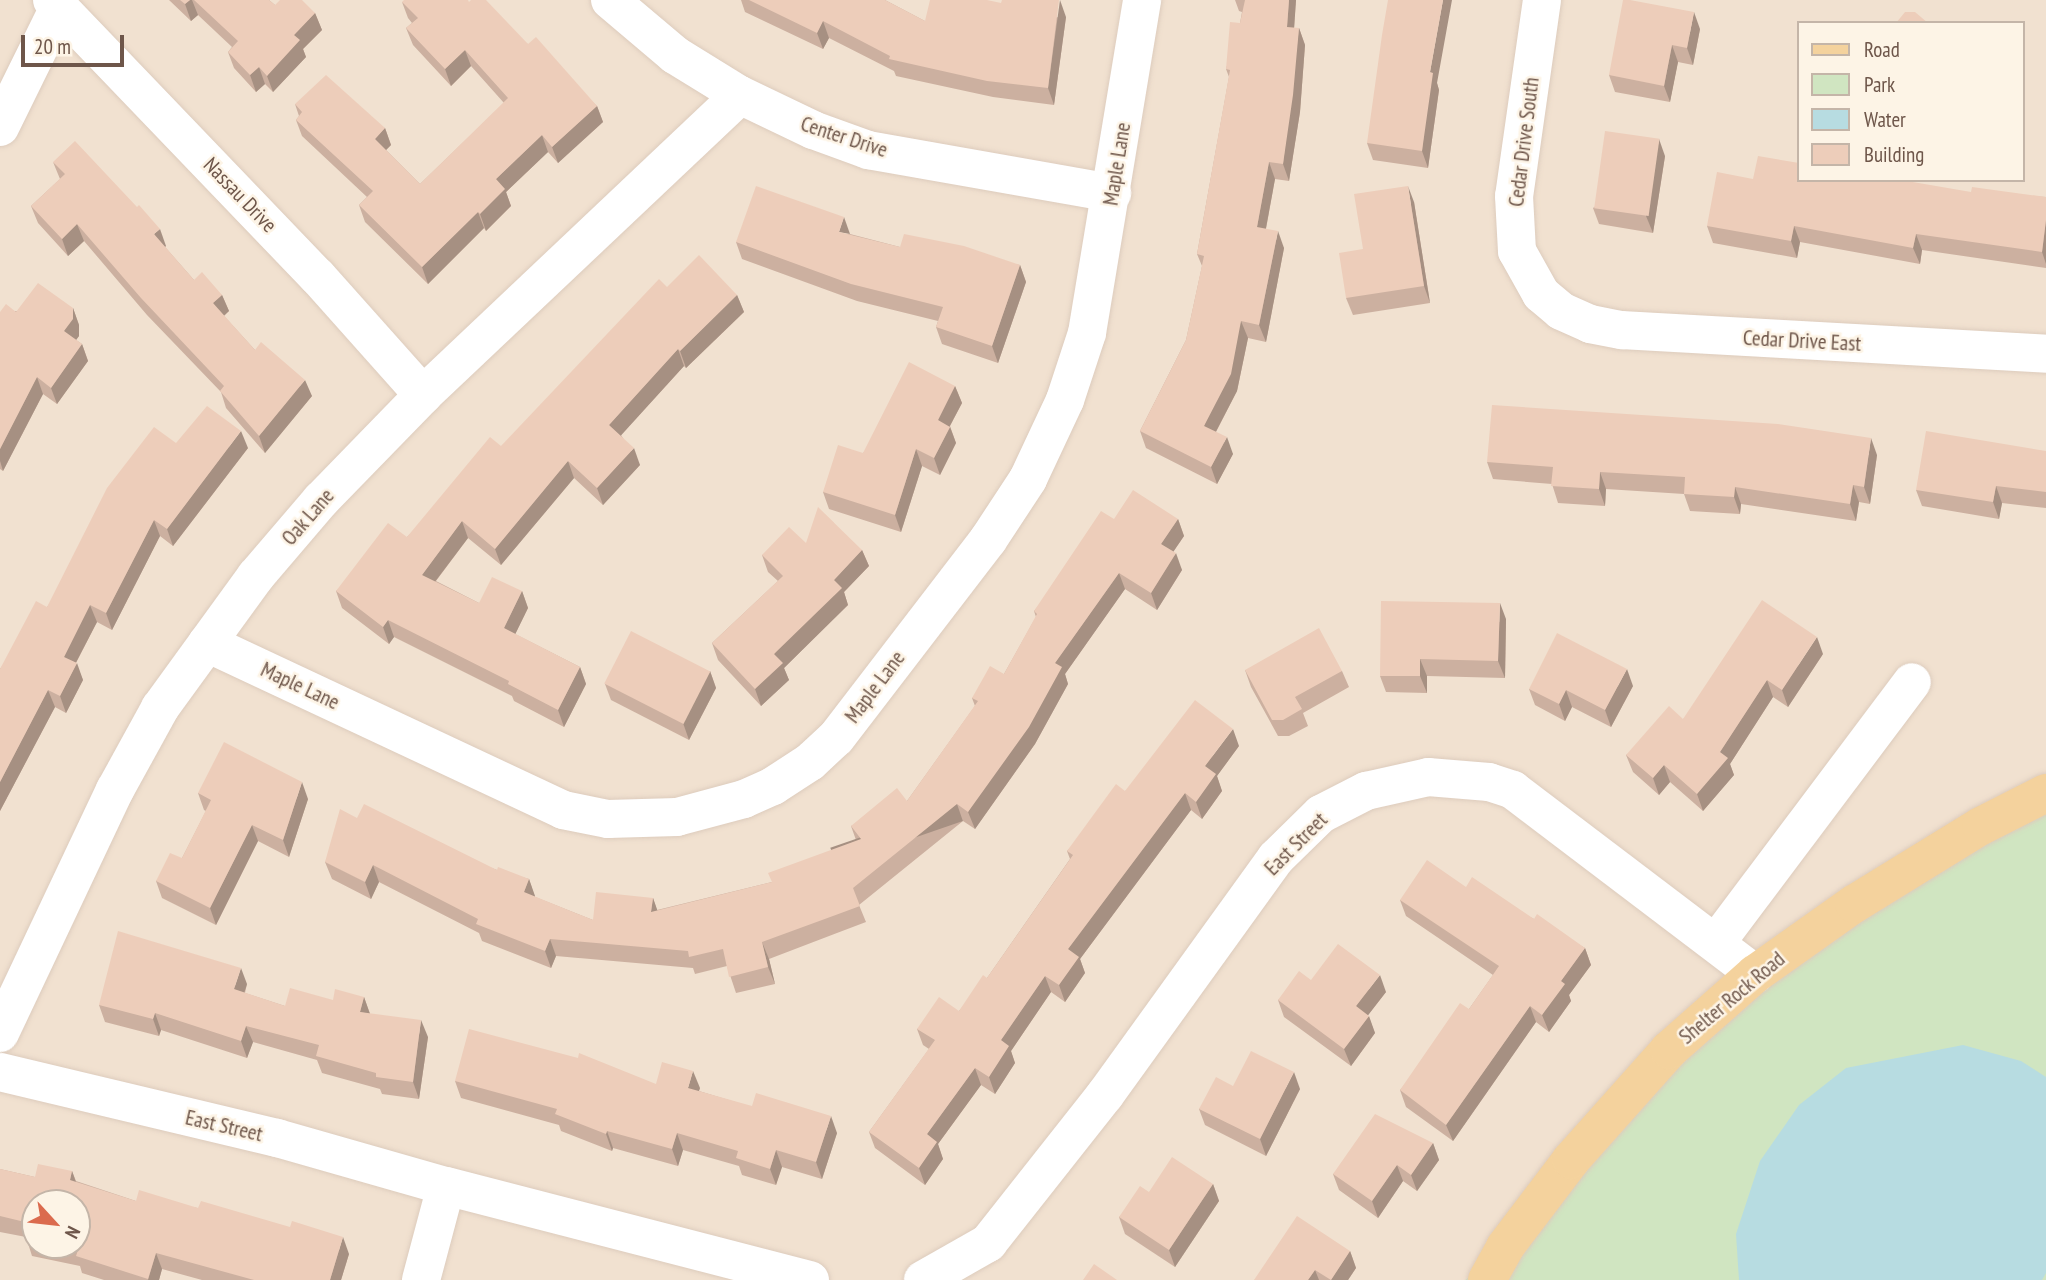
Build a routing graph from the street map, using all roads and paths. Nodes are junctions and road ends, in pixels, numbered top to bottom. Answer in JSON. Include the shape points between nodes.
{"nodes":[{"id":1,"x":610,"y":0,"type":"edge"},
{"id":2,"x":1142,"y":0,"type":"edge"},
{"id":3,"x":1542,"y":0,"type":"edge"},
{"id":4,"x":55,"y":4,"type":"edge"},
{"id":5,"x":740,"y":95,"type":"junction"},
{"id":6,"x":0,"y":127,"type":"edge"},
{"id":7,"x":1112,"y":193,"type":"junction"},
{"id":8,"x":1561,"y":311,"type":"joint"},
{"id":9,"x":2046,"y":354,"type":"edge"},
{"id":10,"x":424,"y":395,"type":"junction"},
{"id":11,"x":207,"y":643,"type":"junction"},
{"id":12,"x":1912,"y":682,"type":"dead end"},
{"id":13,"x":2046,"y":793,"type":"edge"},
{"id":14,"x":1716,"y":943,"type":"junction"},
{"id":15,"x":1755,"y":974,"type":"junction"},
{"id":16,"x":0,"y":1033,"type":"edge"},
{"id":17,"x":0,"y":1072,"type":"edge"},
{"id":18,"x":446,"y":1186,"type":"junction"},
{"id":19,"x":1505,"y":1247,"type":"junction"},
{"id":20,"x":939,"y":1272,"type":"edge"},
{"id":21,"x":421,"y":1280,"type":"edge"},
{"id":22,"x":810,"y":1280,"type":"edge"},
{"id":23,"x":1465,"y":1280,"type":"edge"},
{"id":24,"x":1487,"y":1280,"type":"edge"}],
"edges":[{"from":1,"to":5,"type":"street","name":"Center Drive","via":[[675,55]]},
{"from":2,"to":7,"type":"street","name":"Maple Lane"},
{"from":3,"to":8,"type":"street","name":"Cedar Drive South","via":[[1514,196],[1517,251],[1541,294]]},
{"from":4,"to":6,"type":"street"},
{"from":4,"to":10,"type":"street","name":"Nassau Drive","via":[[318,276]]},
{"from":5,"to":7,"type":"street","name":"Center Drive","via":[[867,150]]},
{"from":5,"to":10,"type":"street","name":"Oak Lane"},
{"from":7,"to":11,"type":"street","name":"Maple Lane","via":[[1087,333],[1065,400],[1028,479],[988,540],[836,738],[773,786],[677,817],[608,819],[563,810]]},
{"from":8,"to":9,"type":"street","name":"Cedar Drive East","via":[[1590,324],[1622,330]]},
{"from":10,"to":11,"type":"street","name":"Oak Lane","via":[[321,500]]},
{"from":11,"to":16,"type":"street","name":"Oak Lane","via":[[160,708],[116,790]]},
{"from":12,"to":14,"type":"street"},
{"from":13,"to":15,"type":"main road","name":"Shelter Rock Road","via":[[1980,825],[1877,889]]},
{"from":14,"to":15,"type":"street","name":"East Street"},
{"from":14,"to":20,"type":"street","name":"East Street","via":[[1513,790],[1489,782],[1428,777],[1366,791],[1321,814],[1276,858],[1105,1095],[988,1243]]},
{"from":15,"to":19,"type":"main road","name":"Shelter Rock Road","via":[[1670,1050],[1571,1160]]},
{"from":17,"to":18,"type":"street","name":"East Street","via":[[277,1139]]},
{"from":18,"to":21,"type":"street"},
{"from":18,"to":22,"type":"street","name":"East Street"},
{"from":19,"to":23,"type":"main road"},
{"from":19,"to":24,"type":"main road","name":"Shelter Rock Road"}]}
